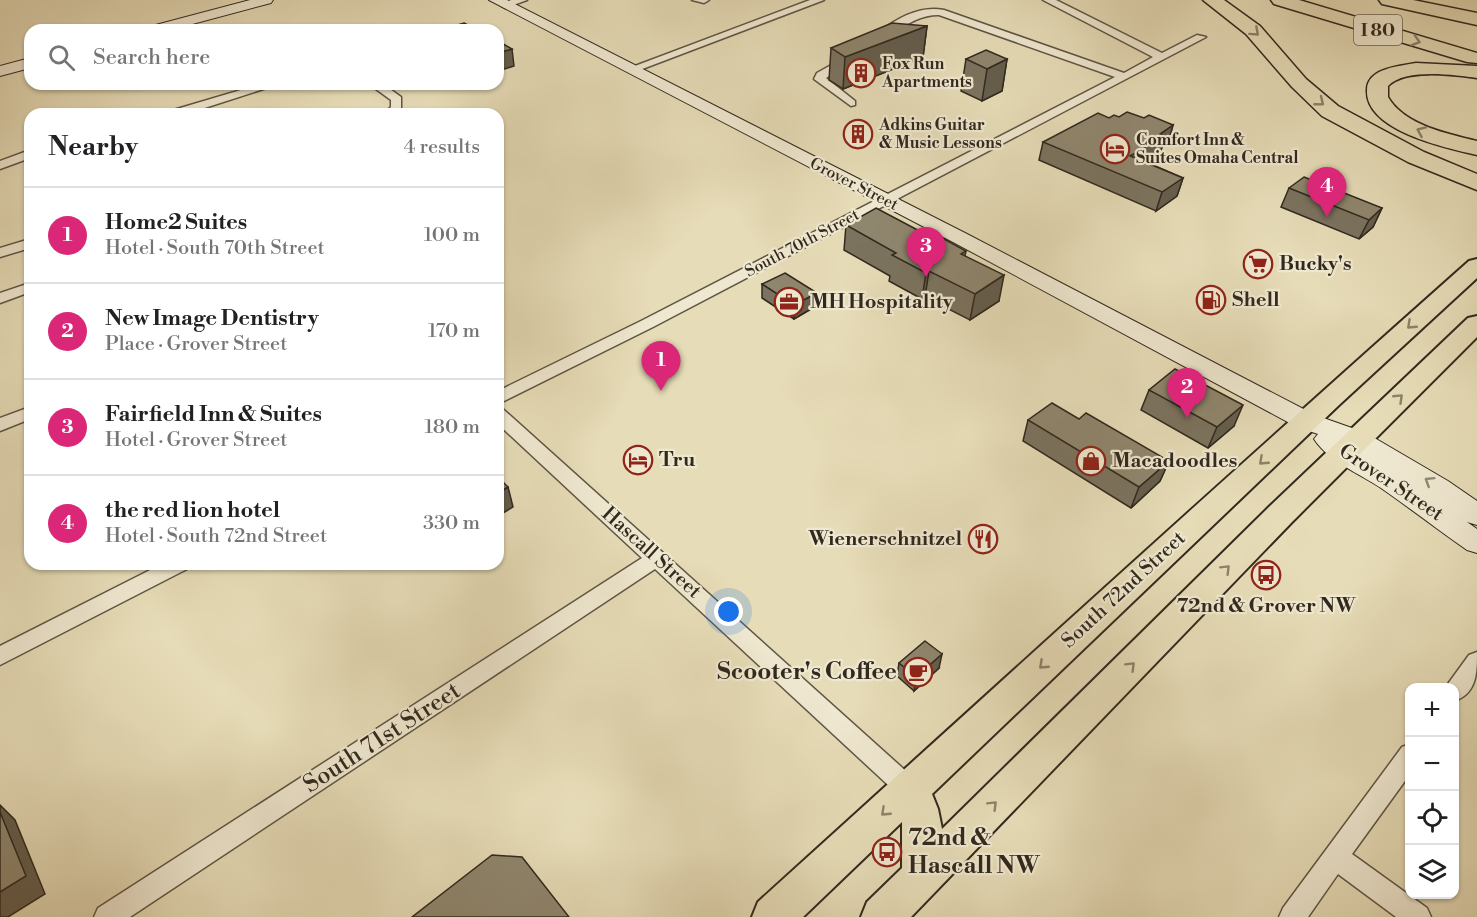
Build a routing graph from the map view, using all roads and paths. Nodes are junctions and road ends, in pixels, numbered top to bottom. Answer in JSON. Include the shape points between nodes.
{"nodes":[{"id":1,"x":266,"y":0,"type":"edge"},
{"id":2,"x":819,"y":0,"type":"edge"},
{"id":3,"x":1048,"y":0,"type":"edge"},
{"id":4,"x":1212,"y":0,"type":"edge"},
{"id":5,"x":1280,"y":0,"type":"edge"},
{"id":6,"x":1331,"y":0,"type":"edge"},
{"id":7,"x":1336,"y":0,"type":"edge"},
{"id":8,"x":1388,"y":0,"type":"edge"},
{"id":9,"x":508,"y":2,"type":"edge"},
{"id":10,"x":1477,"y":19,"type":"edge"},
{"id":11,"x":176,"y":24,"type":"edge"},
{"id":12,"x":1201,"y":37,"type":"dead end"},
{"id":13,"x":1471,"y":39,"type":"edge"},
{"id":14,"x":1161,"y":57,"type":"junction"},
{"id":15,"x":1477,"y":59,"type":"edge"},
{"id":16,"x":24,"y":64,"type":"edge"},
{"id":17,"x":633,"y":69,"type":"junction"},
{"id":18,"x":0,"y":70,"type":"edge"},
{"id":19,"x":1477,"y":72,"type":"edge"},
{"id":20,"x":1124,"y":76,"type":"junction"},
{"id":21,"x":250,"y":90,"type":"edge"},
{"id":22,"x":384,"y":90,"type":"edge"},
{"id":23,"x":851,"y":103,"type":"dead end"},
{"id":24,"x":191,"y":108,"type":"edge"},
{"id":25,"x":396,"y":108,"type":"edge"},
{"id":26,"x":1385,"y":141,"type":"junction"},
{"id":27,"x":1477,"y":148,"type":"edge"},
{"id":28,"x":24,"y":156,"type":"edge"},
{"id":29,"x":0,"y":165,"type":"edge"},
{"id":30,"x":1477,"y":171,"type":"edge"},
{"id":31,"x":1477,"y":183,"type":"edge"},
{"id":32,"x":885,"y":200,"type":"junction"},
{"id":33,"x":24,"y":245,"type":"edge"},
{"id":34,"x":0,"y":253,"type":"edge"},
{"id":35,"x":1477,"y":266,"type":"edge"},
{"id":36,"x":24,"y":289,"type":"edge"},
{"id":37,"x":0,"y":298,"type":"edge"},
{"id":38,"x":1477,"y":323,"type":"edge"},
{"id":39,"x":504,"y":396,"type":"edge"},
{"id":40,"x":24,"y":415,"type":"edge"},
{"id":41,"x":504,"y":419,"type":"edge"},
{"id":42,"x":1306,"y":421,"type":"junction"},
{"id":43,"x":0,"y":425,"type":"edge"},
{"id":44,"x":1350,"y":446,"type":"junction"},
{"id":45,"x":1477,"y":515,"type":"edge"},
{"id":46,"x":1477,"y":543,"type":"edge"},
{"id":47,"x":657,"y":558,"type":"junction"},
{"id":48,"x":168,"y":570,"type":"edge"},
{"id":49,"x":0,"y":656,"type":"edge"},
{"id":50,"x":1477,"y":661,"type":"edge"},
{"id":51,"x":1459,"y":686,"type":"edge"},
{"id":52,"x":1405,"y":761,"type":"edge"},
{"id":53,"x":909,"y":789,"type":"junction"},
{"id":54,"x":1335,"y":856,"type":"junction"},
{"id":55,"x":922,"y":876,"type":"junction"},
{"id":56,"x":107,"y":917,"type":"edge"},
{"id":57,"x":773,"y":917,"type":"edge"},
{"id":58,"x":882,"y":917,"type":"edge"},
{"id":59,"x":1292,"y":917,"type":"edge"},
{"id":60,"x":1418,"y":917,"type":"edge"}],
"edges":[{"from":1,"to":11,"type":"main road"},
{"from":2,"to":17,"type":"street"},
{"from":3,"to":14,"type":"street"},
{"from":4,"to":26,"type":"highway","one_way":true,"via":[[1264,40],[1318,102]]},
{"from":5,"to":15,"type":"highway","number":"I 80","one_way":true},
{"from":6,"to":13,"type":"highway","number":"I 80"},
{"from":7,"to":13,"type":"highway"},
{"from":8,"to":10,"type":"highway"},
{"from":9,"to":17,"type":"main road","name":"Grover Street"},
{"from":12,"to":14,"type":"street","name":"South 70th Street"},
{"from":14,"to":20,"type":"street","name":"South 70th Street"},
{"from":16,"to":18,"type":"main road"},
{"from":17,"to":32,"type":"main road","name":"Grover Street"},
{"from":27,"to":19,"type":"highway","one_way":true,"via":[[1434,136],[1404,122],[1384,108],[1376,91],[1386,77],[1405,71],[1432,68]]},
{"from":20,"to":23,"type":"street","via":[[940,12],[925,11],[821,75],[820,79]]},
{"from":20,"to":32,"type":"street","name":"South 70th Street"},
{"from":21,"to":24,"type":"street"},
{"from":22,"to":25,"type":"street","via":[[397,99]]},
{"from":26,"to":30,"type":"highway"},
{"from":26,"to":31,"type":"highway"},
{"from":28,"to":29,"type":"street"},
{"from":32,"to":39,"type":"street","name":"South 70th Street"},
{"from":32,"to":42,"type":"main road","name":"Grover Street"},
{"from":33,"to":34,"type":"street"},
{"from":35,"to":42,"type":"main road","name":"South 72nd Street","one_way":true},
{"from":36,"to":37,"type":"street"},
{"from":44,"to":38,"type":"main road","one_way":true},
{"from":40,"to":43,"type":"street"},
{"from":41,"to":47,"type":"street","name":"Hascall Street"},
{"from":42,"to":44,"type":"main road","name":"Grover Street"},
{"from":42,"to":53,"type":"main road","name":"South 72nd Street","one_way":true},
{"from":45,"to":44,"type":"main road","name":"Grover Street","one_way":true,"via":[[1439,488]]},
{"from":44,"to":46,"type":"main road","name":"Grover Street","via":[[1389,481]]},
{"from":55,"to":44,"type":"main road","one_way":true},
{"from":47,"to":53,"type":"street","name":"Hascall Street"},
{"from":47,"to":56,"type":"street","name":"South 71st Street"},
{"from":48,"to":49,"type":"street"},
{"from":50,"to":51,"type":"street"},
{"from":52,"to":54,"type":"street"},
{"from":53,"to":55,"type":"main road","via":[[921,816]]},
{"from":53,"to":57,"type":"main road","name":"South 72nd Street","one_way":true},
{"from":54,"to":59,"type":"street"},
{"from":54,"to":60,"type":"street"},
{"from":55,"to":58,"type":"main road"}]}
